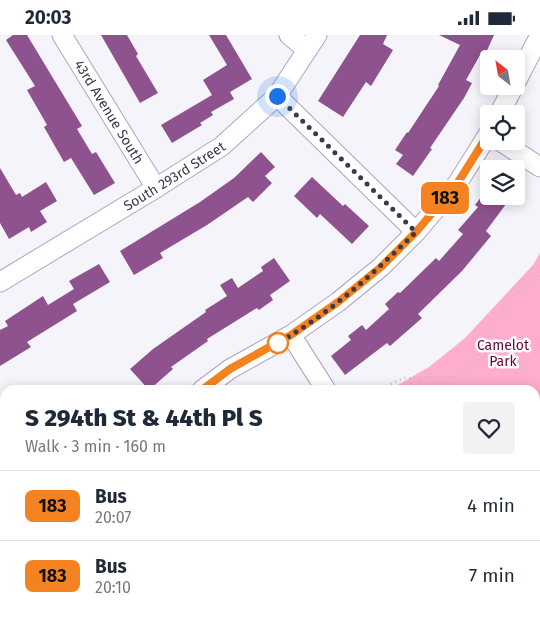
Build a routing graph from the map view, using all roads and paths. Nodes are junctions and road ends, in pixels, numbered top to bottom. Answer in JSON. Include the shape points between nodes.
{"nodes":[{"id":1,"x":62,"y":35,"type":"edge"},
{"id":2,"x":289,"y":35,"type":"edge"},
{"id":3,"x":540,"y":35,"type":"edge"},
{"id":4,"x":312,"y":43,"type":"edge"},
{"id":5,"x":525,"y":64,"type":"edge"},
{"id":6,"x":277,"y":96,"type":"junction"},
{"id":7,"x":480,"y":147,"type":"edge"},
{"id":8,"x":514,"y":150,"type":"edge"},
{"id":9,"x":540,"y":167,"type":"edge"},
{"id":10,"x":156,"y":189,"type":"junction"},
{"id":11,"x":416,"y":232,"type":"junction"},
{"id":12,"x":540,"y":274,"type":"edge"},
{"id":13,"x":0,"y":282,"type":"edge"},
{"id":14,"x":291,"y":335,"type":"junction"},
{"id":15,"x":209,"y":385,"type":"edge"},
{"id":16,"x":323,"y":385,"type":"edge"},
{"id":17,"x":388,"y":385,"type":"edge"}],
"edges":[{"from":1,"to":10,"type":"street","name":"43rd Avenue South"},
{"from":2,"to":4,"type":"street"},
{"from":3,"to":5,"type":"street"},
{"from":4,"to":6,"type":"street","name":"South 293rd Street"},
{"from":6,"to":10,"type":"street","name":"South 293rd Street","via":[[222,146]]},
{"from":6,"to":11,"type":"street"},
{"from":7,"to":11,"type":"street","via":[[457,184]]},
{"from":8,"to":9,"type":"street"},
{"from":10,"to":13,"type":"street","name":"South 293rd Street"},
{"from":11,"to":14,"type":"street","via":[[381,267]]},
{"from":12,"to":17,"type":"path","via":[[507,301],[472,367],[458,377],[404,378]]},
{"from":14,"to":15,"type":"street","via":[[230,369]]},
{"from":14,"to":16,"type":"street"}]}
